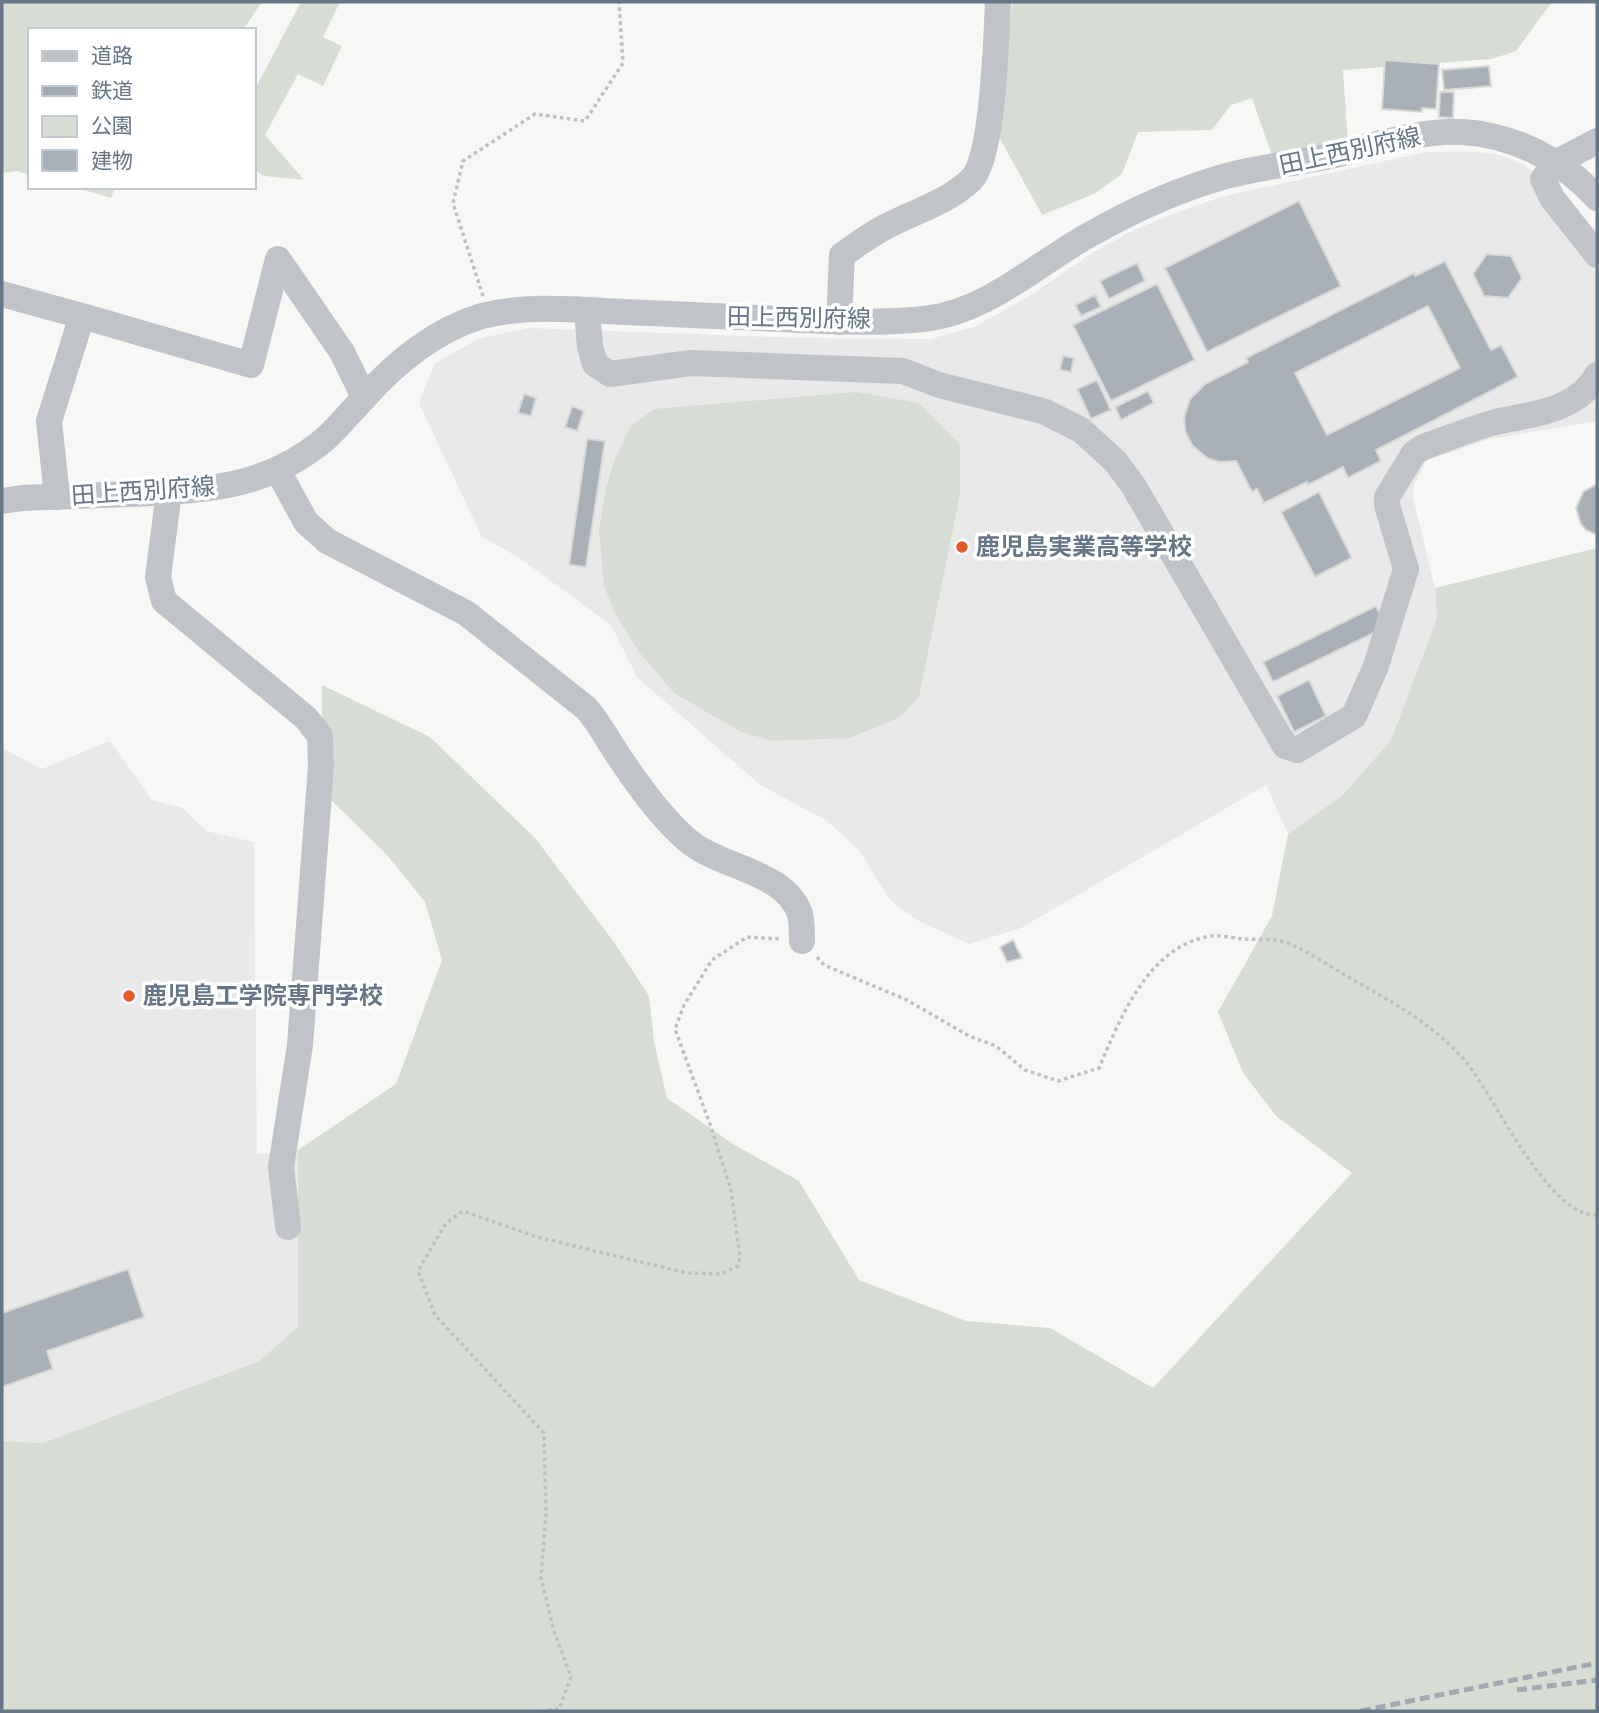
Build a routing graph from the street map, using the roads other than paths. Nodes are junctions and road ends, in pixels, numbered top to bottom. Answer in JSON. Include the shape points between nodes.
{"nodes":[{"id":1,"x":998,"y":2,"type":"edge"},
{"id":2,"x":1597,"y":141,"type":"edge"},
{"id":3,"x":1557,"y":162,"type":"junction"},
{"id":4,"x":1597,"y":198,"type":"edge"},
{"id":5,"x":1597,"y":255,"type":"edge"},
{"id":6,"x":2,"y":294,"type":"edge"},
{"id":7,"x":587,"y":310,"type":"junction"},
{"id":8,"x":82,"y":316,"type":"junction"},
{"id":9,"x":839,"y":322,"type":"junction"},
{"id":10,"x":1597,"y":374,"type":"edge"},
{"id":11,"x":364,"y":397,"type":"junction"},
{"id":12,"x":278,"y":471,"type":"junction"},
{"id":13,"x":169,"y":492,"type":"junction"},
{"id":14,"x":57,"y":497,"type":"junction"},
{"id":15,"x":2,"y":501,"type":"edge"},
{"id":16,"x":802,"y":941,"type":"road end"},
{"id":17,"x":288,"y":1227,"type":"dead end"}],
"edges":[{"from":1,"to":9,"type":"street","via":[[985,147],[973,177],[939,203],[887,226],[842,255]]},
{"from":2,"to":3,"type":"street"},
{"from":3,"to":4,"type":"street","name":"田上西別府線"},
{"from":3,"to":5,"type":"street","via":[[1543,179],[1552,198]]},
{"from":3,"to":9,"type":"street","name":"田上西別府線","via":[[1489,136],[1433,133],[1230,175],[1131,213],[978,303],[927,319]]},
{"from":6,"to":8,"type":"street"},
{"from":7,"to":9,"type":"street","name":"田上西別府線"},
{"from":7,"to":10,"type":"street","via":[[595,364],[610,374],[691,363],[903,371],[939,385],[1043,411],[1081,430],[1133,485],[1285,746],[1297,750],[1354,716],[1376,666],[1406,569],[1387,497],[1414,453],[1568,402],[1591,386]]},
{"from":7,"to":11,"type":"street","name":"田上西別府線","via":[[517,310],[466,321],[396,364]]},
{"from":8,"to":11,"type":"street","via":[[251,365],[278,259],[342,352]]},
{"from":8,"to":14,"type":"street","via":[[49,421]]},
{"from":11,"to":12,"type":"street","name":"田上西別府線","via":[[323,441]]},
{"from":12,"to":13,"type":"street","name":"田上西別府線","via":[[213,489]]},
{"from":12,"to":16,"type":"street","via":[[306,522],[327,541],[466,613],[586,708],[621,761],[689,842],[779,886],[791,898],[800,915]]},
{"from":13,"to":14,"type":"street","name":"田上西別府線"},
{"from":13,"to":17,"type":"street","via":[[158,577],[164,601],[298,711],[320,736],[300,1045],[281,1167]]},
{"from":14,"to":15,"type":"street","name":"田上西別府線"}]}
